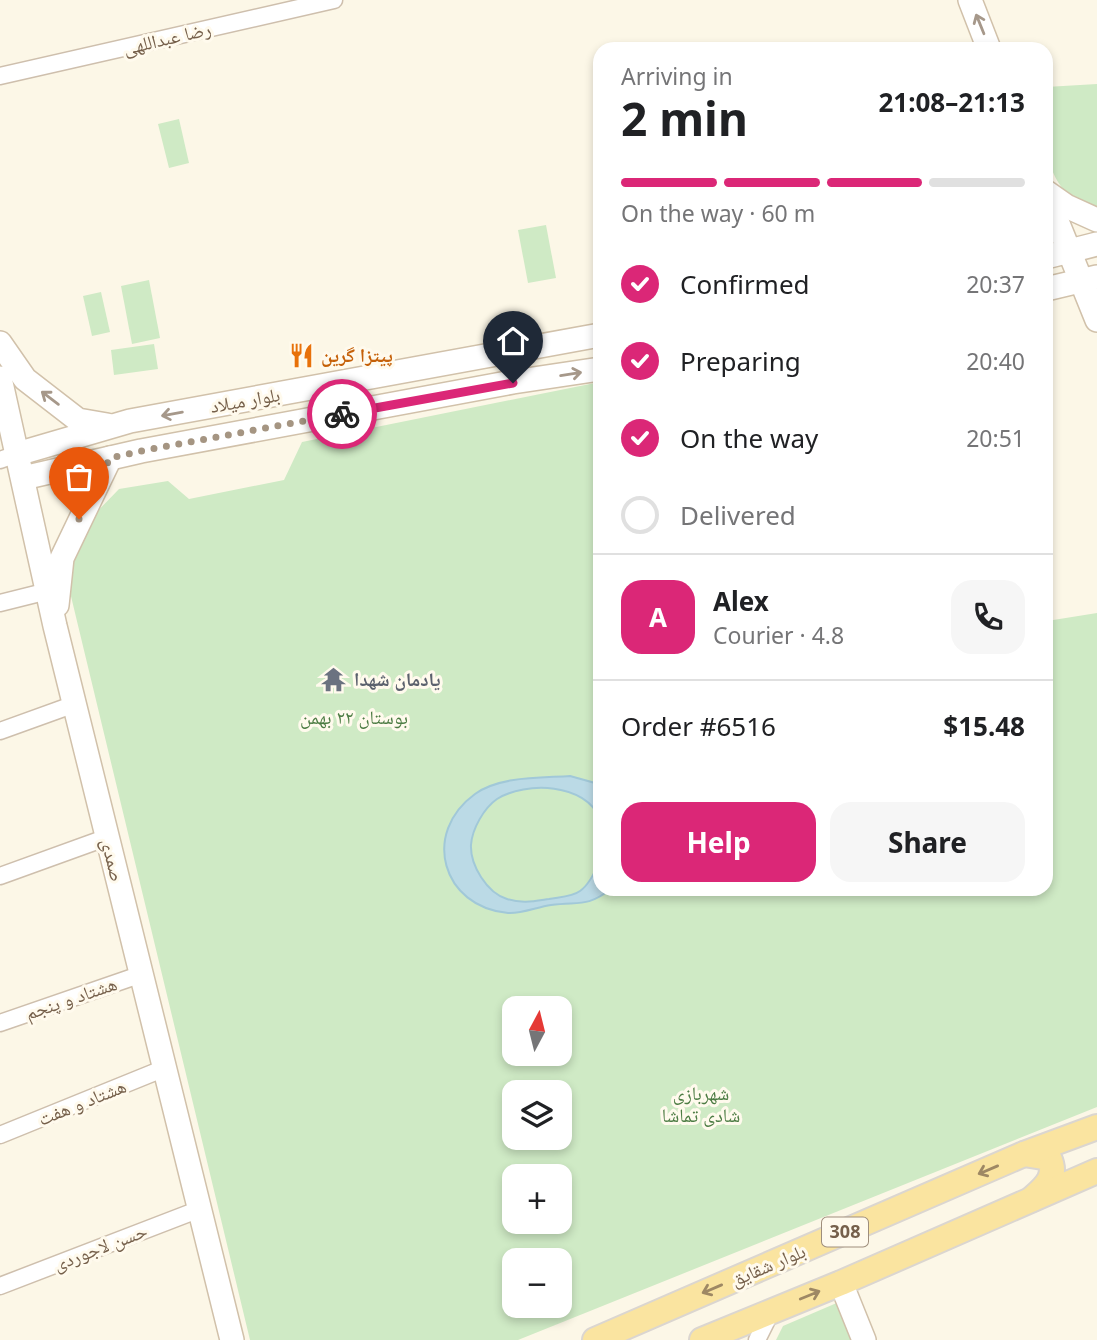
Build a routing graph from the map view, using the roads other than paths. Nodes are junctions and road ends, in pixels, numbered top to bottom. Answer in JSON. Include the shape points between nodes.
{"nodes":[{"id":1,"x":334,"y":0,"type":"edge"},
{"id":2,"x":970,"y":0,"type":"edge"},
{"id":3,"x":986,"y":42,"type":"edge"},
{"id":4,"x":0,"y":76,"type":"edge"},
{"id":5,"x":1053,"y":198,"type":"edge"},
{"id":6,"x":1097,"y":220,"type":"edge"},
{"id":7,"x":1053,"y":229,"type":"edge"},
{"id":8,"x":1097,"y":244,"type":"edge"},
{"id":9,"x":1058,"y":255,"type":"edge"},
{"id":10,"x":1089,"y":280,"type":"edge"},
{"id":11,"x":1053,"y":288,"type":"edge"},
{"id":12,"x":1097,"y":320,"type":"edge"},
{"id":13,"x":593,"y":336,"type":"edge"},
{"id":14,"x":0,"y":343,"type":"edge"},
{"id":15,"x":438,"y":366,"type":"junction"},
{"id":16,"x":593,"y":370,"type":"edge"},
{"id":17,"x":0,"y":378,"type":"edge"},
{"id":18,"x":443,"y":396,"type":"junction"},
{"id":19,"x":110,"y":426,"type":"junction"},
{"id":20,"x":8,"y":457,"type":"edge"},
{"id":21,"x":110,"y":458,"type":"junction"},
{"id":22,"x":23,"y":478,"type":"junction"},
{"id":23,"x":48,"y":591,"type":"junction"},
{"id":24,"x":0,"y":603,"type":"edge"},
{"id":25,"x":55,"y":626,"type":"junction"},
{"id":26,"x":75,"y":704,"type":"junction"},
{"id":27,"x":0,"y":731,"type":"edge"},
{"id":28,"x":108,"y":837,"type":"junction"},
{"id":29,"x":0,"y":876,"type":"edge"},
{"id":30,"x":142,"y":974,"type":"junction"},
{"id":31,"x":0,"y":1023,"type":"edge"},
{"id":32,"x":165,"y":1068,"type":"junction"},
{"id":33,"x":1097,"y":1128,"type":"edge"},
{"id":34,"x":0,"y":1135,"type":"edge"},
{"id":35,"x":1024,"y":1154,"type":"junction"},
{"id":36,"x":1097,"y":1162,"type":"edge"},
{"id":37,"x":1097,"y":1171,"type":"edge"},
{"id":38,"x":1029,"y":1201,"type":"junction"},
{"id":39,"x":200,"y":1209,"type":"junction"},
{"id":40,"x":841,"y":1283,"type":"junction"},
{"id":41,"x":0,"y":1286,"type":"edge"},
{"id":42,"x":771,"y":1312,"type":"junction"},
{"id":43,"x":226,"y":1338,"type":"edge"},
{"id":44,"x":595,"y":1340,"type":"edge"},
{"id":45,"x":702,"y":1340,"type":"edge"},
{"id":46,"x":757,"y":1340,"type":"edge"},
{"id":47,"x":864,"y":1340,"type":"edge"}],
"edges":[{"from":1,"to":4,"type":"street","name":"رضا عبداللهی"},
{"from":3,"to":2,"type":"main road","one_way":true},
{"from":5,"to":6,"type":"main road"},
{"from":7,"to":9,"type":"main road"},
{"from":8,"to":9,"type":"main road"},
{"from":9,"to":10,"type":"main road"},
{"from":10,"to":11,"type":"main road"},
{"from":10,"to":12,"type":"main road"},
{"from":13,"to":15,"type":"main road","name":"بلوار میلاد"},
{"from":19,"to":14,"type":"main road","one_way":true,"via":[[78,420],[25,379]]},
{"from":15,"to":18,"type":"main road"},
{"from":15,"to":19,"type":"main road","name":"بلوار میلاد","one_way":true},
{"from":18,"to":16,"type":"main road","name":"بلوار میلاد","one_way":true},
{"from":17,"to":20,"type":"main road","name":"صمدی"},
{"from":18,"to":21,"type":"main road","name":"بلوار میلاد"},
{"from":19,"to":20,"type":"main road","name":"بلوار میلاد"},
{"from":20,"to":22,"type":"main road","name":"صمدی"},
{"from":21,"to":22,"type":"main road","name":"بلوار میلاد"},
{"from":21,"to":25,"type":"main road","via":[[62,558]]},
{"from":22,"to":23,"type":"main road","name":"صمدی"},
{"from":23,"to":24,"type":"street"},
{"from":23,"to":25,"type":"main road","name":"صمدی"},
{"from":25,"to":26,"type":"main road","name":"صمدی"},
{"from":26,"to":27,"type":"street"},
{"from":26,"to":28,"type":"main road","name":"صمدی"},
{"from":28,"to":29,"type":"street"},
{"from":28,"to":30,"type":"main road","name":"صمدی"},
{"from":30,"to":31,"type":"street","name":"هشتاد و پنجم"},
{"from":30,"to":32,"type":"main road","name":"صمدی"},
{"from":32,"to":34,"type":"street","name":"هشتاد و هفت"},
{"from":32,"to":39,"type":"main road","name":"صمدی"},
{"from":33,"to":35,"type":"main road","name":"بلوار شقایق","number":"308"},
{"from":33,"to":36,"type":"main road","via":[[1086,1143],[1086,1154]]},
{"from":35,"to":38,"type":"main road","via":[[1049,1158],[1053,1167],[1046,1186]]},
{"from":35,"to":44,"type":"main road","name":"بلوار شقایق","number":"308","one_way":true},
{"from":37,"to":38,"type":"main road","number":"308"},
{"from":38,"to":40,"type":"main road","number":"308"},
{"from":39,"to":41,"type":"street","name":"حسن لاجوردی"},
{"from":39,"to":43,"type":"main road","name":"صمدی"},
{"from":42,"to":40,"type":"main road","number":"308","one_way":true},
{"from":40,"to":47,"type":"main road"},
{"from":42,"to":45,"type":"main road","number":"308"},
{"from":42,"to":46,"type":"street"}]}
